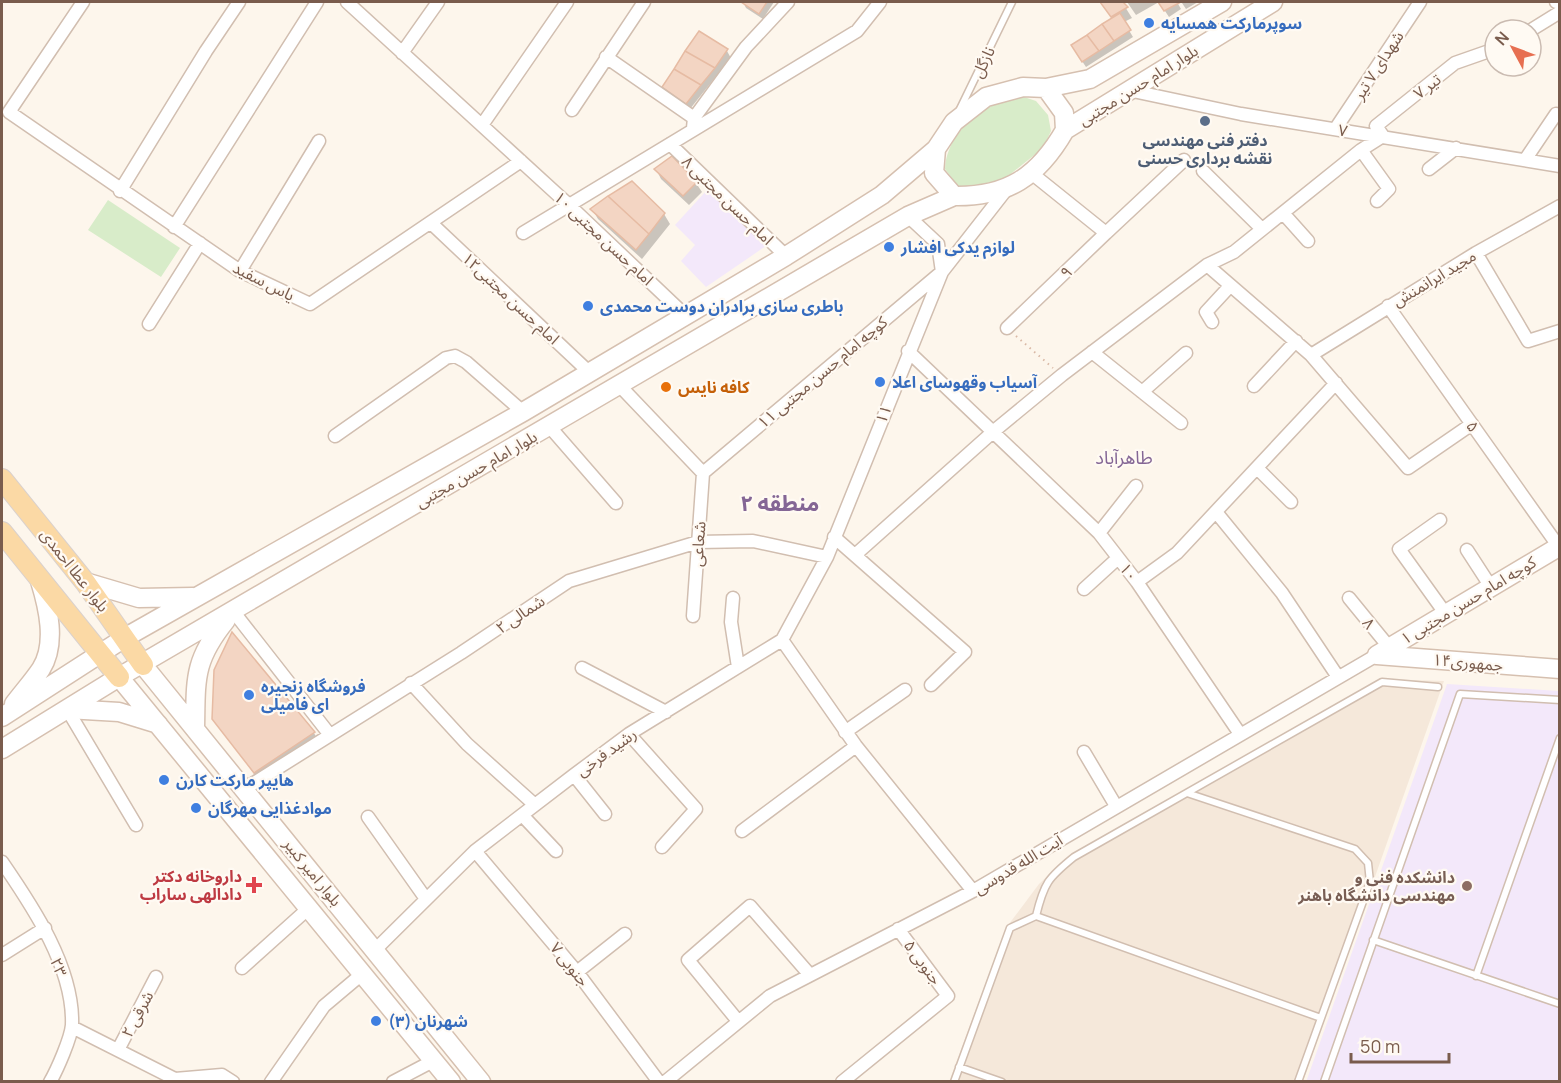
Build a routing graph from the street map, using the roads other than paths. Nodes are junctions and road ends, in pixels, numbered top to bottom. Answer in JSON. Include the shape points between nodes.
{"nodes":[{"id":1,"x":83,"y":2,"type":"edge"},
{"id":2,"x":239,"y":2,"type":"edge"},
{"id":3,"x":317,"y":2,"type":"edge"},
{"id":4,"x":347,"y":2,"type":"edge"},
{"id":5,"x":438,"y":2,"type":"edge"},
{"id":6,"x":567,"y":2,"type":"edge"},
{"id":7,"x":644,"y":2,"type":"edge"},
{"id":8,"x":788,"y":2,"type":"edge"},
{"id":9,"x":880,"y":2,"type":"edge"},
{"id":10,"x":1012,"y":2,"type":"edge"},
{"id":11,"x":1222,"y":2,"type":"edge"},
{"id":12,"x":1273,"y":2,"type":"edge"},
{"id":13,"x":1420,"y":2,"type":"edge"},
{"id":14,"x":1560,"y":12,"type":"edge"},
{"id":15,"x":1543,"y":23,"type":"edge"},
{"id":16,"x":402,"y":53,"type":"junction"},
{"id":17,"x":1483,"y":53,"type":"edge"},
{"id":18,"x":606,"y":57,"type":"junction"},
{"id":19,"x":1046,"y":88,"type":"junction"},
{"id":20,"x":1128,"y":90,"type":"junction"},
{"id":21,"x":572,"y":110,"type":"dead end"},
{"id":22,"x":1556,"y":114,"type":"dead end"},
{"id":23,"x":954,"y":122,"type":"junction"},
{"id":24,"x":694,"y":123,"type":"junction"},
{"id":25,"x":482,"y":125,"type":"junction"},
{"id":26,"x":1336,"y":128,"type":"junction"},
{"id":27,"x":1065,"y":130,"type":"junction"},
{"id":28,"x":1383,"y":136,"type":"junction"},
{"id":29,"x":320,"y":141,"type":"dead end"},
{"id":30,"x":670,"y":144,"type":"junction"},
{"id":31,"x":1456,"y":148,"type":"junction"},
{"id":32,"x":936,"y":149,"type":"junction"},
{"id":33,"x":1361,"y":150,"type":"junction"},
{"id":34,"x":1184,"y":160,"type":"dead end"},
{"id":35,"x":1525,"y":160,"type":"junction"},
{"id":36,"x":521,"y":161,"type":"junction"},
{"id":37,"x":1560,"y":166,"type":"edge"},
{"id":38,"x":1429,"y":169,"type":"dead end"},
{"id":39,"x":1203,"y":171,"type":"dead end"},
{"id":40,"x":1030,"y":172,"type":"junction"},
{"id":41,"x":1006,"y":190,"type":"junction"},
{"id":42,"x":120,"y":191,"type":"junction"},
{"id":43,"x":954,"y":196,"type":"junction"},
{"id":44,"x":1377,"y":201,"type":"dead end"},
{"id":45,"x":570,"y":206,"type":"junction"},
{"id":46,"x":1560,"y":206,"type":"edge"},
{"id":47,"x":1283,"y":213,"type":"junction"},
{"id":48,"x":908,"y":216,"type":"junction"},
{"id":49,"x":431,"y":223,"type":"junction"},
{"id":50,"x":174,"y":227,"type":"junction"},
{"id":51,"x":1262,"y":229,"type":"junction"},
{"id":52,"x":523,"y":233,"type":"dead end"},
{"id":53,"x":1106,"y":234,"type":"junction"},
{"id":54,"x":1308,"y":241,"type":"dead end"},
{"id":55,"x":200,"y":243,"type":"junction"},
{"id":56,"x":1476,"y":253,"type":"junction"},
{"id":57,"x":786,"y":256,"type":"junction"},
{"id":58,"x":1207,"y":265,"type":"junction"},
{"id":59,"x":240,"y":271,"type":"junction"},
{"id":60,"x":942,"y":272,"type":"junction"},
{"id":61,"x":1230,"y":286,"type":"junction"},
{"id":62,"x":1388,"y":306,"type":"junction"},
{"id":63,"x":686,"y":316,"type":"junction"},
{"id":64,"x":1212,"y":322,"type":"dead end"},
{"id":65,"x":149,"y":324,"type":"dead end"},
{"id":66,"x":1007,"y":328,"type":"road end"},
{"id":67,"x":1560,"y":331,"type":"edge"},
{"id":68,"x":1296,"y":341,"type":"junction"},
{"id":69,"x":908,"y":351,"type":"junction"},
{"id":70,"x":1092,"y":351,"type":"junction"},
{"id":71,"x":1186,"y":353,"type":"dead end"},
{"id":72,"x":1311,"y":355,"type":"junction"},
{"id":73,"x":590,"y":373,"type":"junction"},
{"id":74,"x":1336,"y":383,"type":"junction"},
{"id":75,"x":1254,"y":386,"type":"dead end"},
{"id":76,"x":620,"y":387,"type":"junction"},
{"id":77,"x":1142,"y":392,"type":"junction"},
{"id":78,"x":523,"y":412,"type":"junction"},
{"id":79,"x":1181,"y":423,"type":"dead end"},
{"id":80,"x":1472,"y":424,"type":"junction"},
{"id":81,"x":549,"y":426,"type":"junction"},
{"id":82,"x":994,"y":431,"type":"junction"},
{"id":83,"x":335,"y":436,"type":"dead end"},
{"id":84,"x":1257,"y":468,"type":"junction"},
{"id":85,"x":703,"y":473,"type":"junction"},
{"id":86,"x":2,"y":479,"type":"edge"},
{"id":87,"x":1136,"y":486,"type":"dead end"},
{"id":88,"x":1291,"y":502,"type":"dead end"},
{"id":89,"x":616,"y":503,"type":"dead end"},
{"id":90,"x":1216,"y":512,"type":"junction"},
{"id":91,"x":1440,"y":520,"type":"dead end"},
{"id":92,"x":2,"y":532,"type":"edge"},
{"id":93,"x":1099,"y":533,"type":"junction"},
{"id":94,"x":834,"y":537,"type":"junction"},
{"id":95,"x":698,"y":542,"type":"junction"},
{"id":96,"x":1559,"y":547,"type":"edge"},
{"id":97,"x":1467,"y":550,"type":"dead end"},
{"id":98,"x":855,"y":555,"type":"junction"},
{"id":99,"x":827,"y":557,"type":"junction"},
{"id":100,"x":1118,"y":558,"type":"junction"},
{"id":101,"x":40,"y":579,"type":"junction"},
{"id":102,"x":85,"y":582,"type":"junction"},
{"id":103,"x":1137,"y":582,"type":"junction"},
{"id":104,"x":1491,"y":587,"type":"junction"},
{"id":105,"x":1084,"y":589,"type":"dead end"},
{"id":106,"x":201,"y":596,"type":"junction"},
{"id":107,"x":733,"y":598,"type":"dead end"},
{"id":108,"x":1349,"y":598,"type":"dead end"},
{"id":109,"x":233,"y":611,"type":"junction"},
{"id":110,"x":1445,"y":613,"type":"junction"},
{"id":111,"x":693,"y":616,"type":"dead end"},
{"id":112,"x":126,"y":637,"type":"junction"},
{"id":113,"x":782,"y":640,"type":"junction"},
{"id":114,"x":1383,"y":651,"type":"junction"},
{"id":115,"x":101,"y":655,"type":"junction"},
{"id":116,"x":143,"y":665,"type":"junction"},
{"id":117,"x":738,"y":667,"type":"junction"},
{"id":118,"x":582,"y":668,"type":"dead end"},
{"id":119,"x":1560,"y":669,"type":"edge"},
{"id":120,"x":119,"y":677,"type":"junction"},
{"id":121,"x":1338,"y":677,"type":"junction"},
{"id":122,"x":411,"y":683,"type":"junction"},
{"id":123,"x":931,"y":685,"type":"dead end"},
{"id":124,"x":1438,"y":687,"type":"dead end"},
{"id":125,"x":905,"y":690,"type":"dead end"},
{"id":126,"x":1560,"y":700,"type":"edge"},
{"id":127,"x":67,"y":709,"type":"junction"},
{"id":128,"x":666,"y":711,"type":"junction"},
{"id":129,"x":4,"y":715,"type":"edge"},
{"id":130,"x":158,"y":724,"type":"junction"},
{"id":131,"x":195,"y":729,"type":"junction"},
{"id":132,"x":845,"y":732,"type":"junction"},
{"id":133,"x":628,"y":734,"type":"junction"},
{"id":134,"x":1240,"y":734,"type":"junction"},
{"id":135,"x":330,"y":735,"type":"junction"},
{"id":136,"x":1560,"y":738,"type":"edge"},
{"id":137,"x":856,"y":746,"type":"junction"},
{"id":138,"x":2,"y":749,"type":"edge"},
{"id":139,"x":1084,"y":752,"type":"dead end"},
{"id":140,"x":574,"y":775,"type":"junction"},
{"id":141,"x":246,"y":788,"type":"junction"},
{"id":142,"x":1188,"y":793,"type":"junction"},
{"id":143,"x":535,"y":805,"type":"junction"},
{"id":144,"x":1116,"y":806,"type":"junction"},
{"id":145,"x":605,"y":814,"type":"dead end"},
{"id":146,"x":522,"y":815,"type":"junction"},
{"id":147,"x":368,"y":817,"type":"dead end"},
{"id":148,"x":136,"y":825,"type":"dead end"},
{"id":149,"x":742,"y":831,"type":"dead end"},
{"id":150,"x":662,"y":847,"type":"dead end"},
{"id":151,"x":475,"y":851,"type":"junction"},
{"id":152,"x":556,"y":851,"type":"dead end"},
{"id":153,"x":2,"y":862,"type":"edge"},
{"id":154,"x":973,"y":891,"type":"junction"},
{"id":155,"x":426,"y":898,"type":"junction"},
{"id":156,"x":310,"y":907,"type":"junction"},
{"id":157,"x":1036,"y":916,"type":"junction"},
{"id":158,"x":45,"y":928,"type":"junction"},
{"id":159,"x":898,"y":929,"type":"junction"},
{"id":160,"x":625,"y":934,"type":"dead end"},
{"id":161,"x":1373,"y":940,"type":"junction"},
{"id":162,"x":376,"y":949,"type":"junction"},
{"id":163,"x":2,"y":955,"type":"edge"},
{"id":164,"x":242,"y":968,"type":"dead end"},
{"id":165,"x":577,"y":972,"type":"junction"},
{"id":166,"x":362,"y":974,"type":"junction"},
{"id":167,"x":810,"y":975,"type":"junction"},
{"id":168,"x":1476,"y":976,"type":"junction"},
{"id":169,"x":156,"y":977,"type":"dead end"},
{"id":170,"x":1560,"y":1004,"type":"edge"},
{"id":171,"x":1321,"y":1018,"type":"junction"},
{"id":172,"x":738,"y":1022,"type":"junction"},
{"id":173,"x":72,"y":1027,"type":"junction"},
{"id":174,"x":118,"y":1050,"type":"junction"},
{"id":175,"x":433,"y":1060,"type":"junction"},
{"id":176,"x":959,"y":1067,"type":"junction"},
{"id":177,"x":50,"y":1082,"type":"edge"},
{"id":178,"x":233,"y":1082,"type":"edge"},
{"id":179,"x":270,"y":1082,"type":"edge"},
{"id":180,"x":393,"y":1082,"type":"edge"},
{"id":181,"x":451,"y":1082,"type":"edge"},
{"id":182,"x":481,"y":1082,"type":"edge"},
{"id":183,"x":659,"y":1082,"type":"edge"},
{"id":184,"x":665,"y":1082,"type":"edge"},
{"id":185,"x":842,"y":1082,"type":"edge"},
{"id":186,"x":954,"y":1082,"type":"edge"},
{"id":187,"x":1002,"y":1082,"type":"edge"},
{"id":188,"x":1298,"y":1082,"type":"edge"},
{"id":189,"x":1324,"y":1082,"type":"edge"}],
"edges":[{"from":1,"to":42,"type":"street","name":"یاس سفید","via":[[9,112]]},
{"from":2,"to":42,"type":"street"},
{"from":3,"to":50,"type":"street"},
{"from":4,"to":16,"type":"street","name":"امام حسن مجتبی ۱۰"},
{"from":5,"to":16,"type":"street"},
{"from":6,"to":25,"type":"street"},
{"from":7,"to":18,"type":"street"},
{"from":8,"to":24,"type":"street","via":[[746,47]]},
{"from":9,"to":24,"type":"street","via":[[857,31]]},
{"from":10,"to":23,"type":"lane","name":"نازگل"},
{"from":11,"to":19,"type":"main road","name":"بلوار امام حسن مجتبی","via":[[1090,79]]},
{"from":12,"to":20,"type":"main road","name":"بلوار امام حسن مجتبی"},
{"from":13,"to":26,"type":"street","name":"شهدای ۷ تیر"},
{"from":14,"to":15,"type":"street"},
{"from":16,"to":25,"type":"street","name":"امام حسن مجتبی ۱۰"},
{"from":17,"to":28,"type":"street","name":"۷ تیر","via":[[1455,63],[1376,126]]},
{"from":18,"to":21,"type":"street"},
{"from":18,"to":24,"type":"street"},
{"from":19,"to":23,"type":"main road","via":[[1023,87],[986,97]]},
{"from":19,"to":27,"type":"main road","via":[[1064,113]]},
{"from":20,"to":26,"type":"street","name":"۷","via":[[1241,114]]},
{"from":20,"to":27,"type":"main road","name":"بلوار امام حسن مجتبی"},
{"from":22,"to":35,"type":"street"},
{"from":23,"to":32,"type":"main road"},
{"from":24,"to":30,"type":"street"},
{"from":25,"to":36,"type":"street","name":"امام حسن مجتبی ۱۰"},
{"from":26,"to":28,"type":"street","name":"۷"},
{"from":27,"to":40,"type":"main road","via":[[1051,155]]},
{"from":28,"to":31,"type":"street","name":"۷"},
{"from":28,"to":33,"type":"street"},
{"from":29,"to":59,"type":"street"},
{"from":30,"to":45,"type":"street"},
{"from":30,"to":57,"type":"street","name":"امام حسن مجتبی ۸"},
{"from":31,"to":35,"type":"street","name":"۷"},
{"from":31,"to":38,"type":"street"},
{"from":32,"to":43,"type":"main road","via":[[934,173]]},
{"from":32,"to":57,"type":"main road","name":"بلوار امام حسن مجتبی","via":[[882,195]]},
{"from":33,"to":44,"type":"street","via":[[1389,189]]},
{"from":33,"to":47,"type":"street"},
{"from":34,"to":53,"type":"street","name":"۹"},
{"from":35,"to":37,"type":"street","name":"۷"},
{"from":36,"to":45,"type":"street","name":"امام حسن مجتبی ۱۰"},
{"from":36,"to":49,"type":"street","name":"یاس سفید"},
{"from":39,"to":51,"type":"street"},
{"from":40,"to":41,"type":"main road"},
{"from":40,"to":53,"type":"street"},
{"from":41,"to":43,"type":"main road","via":[[976,197]]},
{"from":41,"to":60,"type":"street","name":"۱۱"},
{"from":42,"to":50,"type":"street","name":"یاس سفید"},
{"from":43,"to":48,"type":"main road","name":"بلوار امام حسن مجتبی"},
{"from":45,"to":52,"type":"street"},
{"from":45,"to":63,"type":"street","name":"امام حسن مجتبی ۱۰"},
{"from":46,"to":56,"type":"street","name":"مجید ایرانمنش"},
{"from":47,"to":51,"type":"street"},
{"from":47,"to":54,"type":"street"},
{"from":48,"to":60,"type":"street","via":[[938,244]]},
{"from":48,"to":76,"type":"main road","name":"بلوار امام حسن مجتبی"},
{"from":49,"to":59,"type":"street","name":"یاس سفید","via":[[310,304]]},
{"from":49,"to":73,"type":"street","name":"امام حسن مجتبی۱۲"},
{"from":50,"to":55,"type":"street","name":"یاس سفید"},
{"from":51,"to":58,"type":"street","via":[[1234,252]]},
{"from":53,"to":66,"type":"street","name":"۹"},
{"from":55,"to":59,"type":"street","name":"یاس سفید"},
{"from":55,"to":65,"type":"street"},
{"from":56,"to":62,"type":"street","name":"مجید ایرانمنش"},
{"from":56,"to":67,"type":"street","via":[[1528,341]]},
{"from":57,"to":63,"type":"main road","name":"بلوار امام حسن مجتبی"},
{"from":58,"to":61,"type":"street"},
{"from":58,"to":70,"type":"street"},
{"from":60,"to":69,"type":"street","name":"۱۱"},
{"from":60,"to":85,"type":"street","name":"کوچه امام حسن مجتبی ۱۱"},
{"from":61,"to":64,"type":"street","via":[[1206,312]]},
{"from":61,"to":68,"type":"street"},
{"from":62,"to":72,"type":"street","name":"مجید ایرانمنش"},
{"from":62,"to":80,"type":"street","name":"۵"},
{"from":63,"to":73,"type":"main road","name":"بلوار امام حسن مجتبی"},
{"from":68,"to":72,"type":"street"},
{"from":68,"to":75,"type":"street"},
{"from":69,"to":82,"type":"street","name":"۱۰"},
{"from":69,"to":94,"type":"street","name":"۱۱"},
{"from":70,"to":77,"type":"street"},
{"from":70,"to":82,"type":"street"},
{"from":71,"to":77,"type":"street"},
{"from":72,"to":74,"type":"street"},
{"from":73,"to":78,"type":"main road","name":"بلوار امام حسن مجتبی"},
{"from":74,"to":80,"type":"street","via":[[1408,468]]},
{"from":74,"to":84,"type":"street"},
{"from":76,"to":81,"type":"main road","name":"بلوار امام حسن مجتبی"},
{"from":76,"to":85,"type":"street"},
{"from":77,"to":79,"type":"street"},
{"from":78,"to":83,"type":"street","via":[[455,356],[446,358]]},
{"from":78,"to":106,"type":"main road","name":"بلوار امام حسن مجتبی"},
{"from":80,"to":96,"type":"street","name":"۵"},
{"from":81,"to":89,"type":"street"},
{"from":81,"to":109,"type":"main road","name":"بلوار امام حسن مجتبی"},
{"from":82,"to":93,"type":"street","name":"۱۰"},
{"from":82,"to":98,"type":"street"},
{"from":84,"to":88,"type":"street"},
{"from":84,"to":90,"type":"street"},
{"from":85,"to":95,"type":"street","name":"شعاعی"},
{"from":86,"to":102,"type":"main road","name":"بلوار عطا احمدی"},
{"from":87,"to":93,"type":"street"},
{"from":90,"to":103,"type":"street","via":[[1177,554]]},
{"from":90,"to":121,"type":"street","via":[[1282,593]]},
{"from":91,"to":110,"type":"street","via":[[1399,549]]},
{"from":92,"to":101,"type":"main road","name":"بلوار عطا احمدی"},
{"from":93,"to":100,"type":"street","name":"۱۰"},
{"from":94,"to":98,"type":"street"},
{"from":94,"to":99,"type":"street","name":"۱۱"},
{"from":95,"to":99,"type":"street","name":"۲ شمالی","via":[[753,541]]},
{"from":95,"to":111,"type":"street","name":"شعاعی"},
{"from":95,"to":122,"type":"street","name":"۲ شمالی","via":[[568,581]]},
{"from":96,"to":104,"type":"main road","name":"کوچه امام حسن مجتبی ۱"},
{"from":97,"to":104,"type":"street"},
{"from":98,"to":123,"type":"street","via":[[965,652]]},
{"from":99,"to":113,"type":"street"},
{"from":100,"to":103,"type":"street","name":"۱۰"},
{"from":100,"to":105,"type":"street"},
{"from":101,"to":115,"type":"main road","name":"بلوار عطا احمدی"},
{"from":101,"to":129,"type":"main road","via":[[50,635],[42,667]]},
{"from":102,"to":106,"type":"main road","via":[[139,598]]},
{"from":102,"to":112,"type":"main road","name":"بلوار عطا احمدی"},
{"from":103,"to":134,"type":"street","name":"۱۰"},
{"from":104,"to":110,"type":"main road","name":"کوچه امام حسن مجتبی ۱"},
{"from":106,"to":112,"type":"main road","name":"بلوار امام حسن مجتبی"},
{"from":107,"to":117,"type":"street","via":[[731,622]]},
{"from":108,"to":114,"type":"street","name":"۸"},
{"from":109,"to":116,"type":"main road","name":"بلوار امام حسن مجتبی"},
{"from":109,"to":131,"type":"main road","via":[[207,643],[196,670]]},
{"from":109,"to":135,"type":"street"},
{"from":110,"to":114,"type":"main road","name":"کوچه امام حسن مجتبی ۱"},
{"from":112,"to":115,"type":"main road","name":"بلوار امام حسن مجتبی"},
{"from":112,"to":116,"type":"main road","name":"بلوار عطا احمدی"},
{"from":113,"to":117,"type":"street","name":"رشید فرخی"},
{"from":113,"to":132,"type":"street"},
{"from":114,"to":119,"type":"main road","name":"جمهوری۱۴"},
{"from":114,"to":121,"type":"street","name":"آیت الله قدوسی"},
{"from":115,"to":120,"type":"main road","name":"بلوار عطا احمدی"},
{"from":115,"to":129,"type":"main road","name":"بلوار امام حسن مجتبی"},
{"from":116,"to":120,"type":"main road","name":"بلوار امام حسن مجتبی"},
{"from":116,"to":131,"type":"main road","name":"بلوار امیر کبیر"},
{"from":117,"to":128,"type":"street","name":"رشید فرخی"},
{"from":118,"to":128,"type":"street"},
{"from":120,"to":127,"type":"main road","name":"بلوار امام حسن مجتبی"},
{"from":120,"to":130,"type":"main road","name":"بلوار امیر کبیر"},
{"from":121,"to":134,"type":"street","name":"آیت الله قدوسی"},
{"from":122,"to":135,"type":"street","name":"۲ شمالی"},
{"from":122,"to":143,"type":"street","via":[[466,744]]},
{"from":124,"to":142,"type":"lane","via":[[1382,682]]},
{"from":125,"to":132,"type":"street"},
{"from":126,"to":161,"type":"lane","via":[[1460,694]]},
{"from":127,"to":130,"type":"main road","via":[[119,712]]},
{"from":127,"to":138,"type":"main road","name":"بلوار امام حسن مجتبی"},
{"from":127,"to":148,"type":"street"},
{"from":128,"to":133,"type":"street","name":"رشید فرخی"},
{"from":130,"to":156,"type":"main road","name":"بلوار امیر کبیر"},
{"from":131,"to":141,"type":"main road","name":"بلوار امیر کبیر"},
{"from":132,"to":137,"type":"street"},
{"from":133,"to":140,"type":"street","name":"رشید فرخی"},
{"from":133,"to":150,"type":"street","via":[[696,809]]},
{"from":134,"to":144,"type":"street","name":"آیت الله قدوسی"},
{"from":135,"to":141,"type":"street","name":"۲ شمالی"},
{"from":136,"to":168,"type":"lane"},
{"from":137,"to":149,"type":"street"},
{"from":137,"to":154,"type":"street"},
{"from":139,"to":144,"type":"street"},
{"from":140,"to":143,"type":"street","name":"رشید فرخی"},
{"from":140,"to":145,"type":"street"},
{"from":141,"to":162,"type":"main road","name":"بلوار امیر کبیر"},
{"from":142,"to":157,"type":"lane","via":[[1074,857],[1043,887]]},
{"from":142,"to":171,"type":"lane","via":[[1355,849],[1368,863],[1370,882]]},
{"from":143,"to":146,"type":"street","name":"رشید فرخی"},
{"from":144,"to":154,"type":"street","name":"آیت الله قدوسی"},
{"from":146,"to":151,"type":"street","name":"رشید فرخی"},
{"from":146,"to":152,"type":"street"},
{"from":147,"to":155,"type":"street"},
{"from":151,"to":155,"type":"street","name":"رشید فرخی"},
{"from":151,"to":165,"type":"street","name":"۷ جنوبی"},
{"from":153,"to":158,"type":"street","name":"۲۳"},
{"from":154,"to":159,"type":"street","name":"آیت الله قدوسی"},
{"from":155,"to":162,"type":"street","name":"رشید فرخی"},
{"from":156,"to":164,"type":"street"},
{"from":156,"to":166,"type":"main road","name":"بلوار امیر کبیر"},
{"from":157,"to":171,"type":"lane"},
{"from":157,"to":176,"type":"lane","via":[[1010,928]]},
{"from":158,"to":163,"type":"street"},
{"from":158,"to":173,"type":"street","name":"۲۳","via":[[69,992]]},
{"from":159,"to":167,"type":"street","name":"آیت الله قدوسی"},
{"from":159,"to":185,"type":"street","name":"۵ جنوبی","via":[[948,996]]},
{"from":160,"to":165,"type":"street"},
{"from":161,"to":168,"type":"lane"},
{"from":161,"to":189,"type":"lane"},
{"from":162,"to":182,"type":"main road","name":"بلوار امیر کبیر"},
{"from":165,"to":183,"type":"street","name":"۷ جنوبی"},
{"from":166,"to":175,"type":"main road","name":"بلوار امیر کبیر"},
{"from":166,"to":179,"type":"street","via":[[324,1006]]},
{"from":167,"to":172,"type":"street","name":"آیت الله قدوسی","via":[[770,996]]},
{"from":167,"to":172,"type":"street","via":[[750,906],[688,960]]},
{"from":168,"to":170,"type":"lane"},
{"from":169,"to":174,"type":"street","name":"۲ شرقی"},
{"from":171,"to":188,"type":"lane"},
{"from":172,"to":184,"type":"street","name":"آیت الله قدوسی"},
{"from":173,"to":174,"type":"street"},
{"from":173,"to":177,"type":"street","name":"۲۳"},
{"from":174,"to":178,"type":"street","via":[[176,1079],[222,1075]]},
{"from":175,"to":180,"type":"street"},
{"from":175,"to":181,"type":"main road","name":"بلوار امیر کبیر"},
{"from":176,"to":186,"type":"lane"},
{"from":176,"to":187,"type":"lane"}]}
